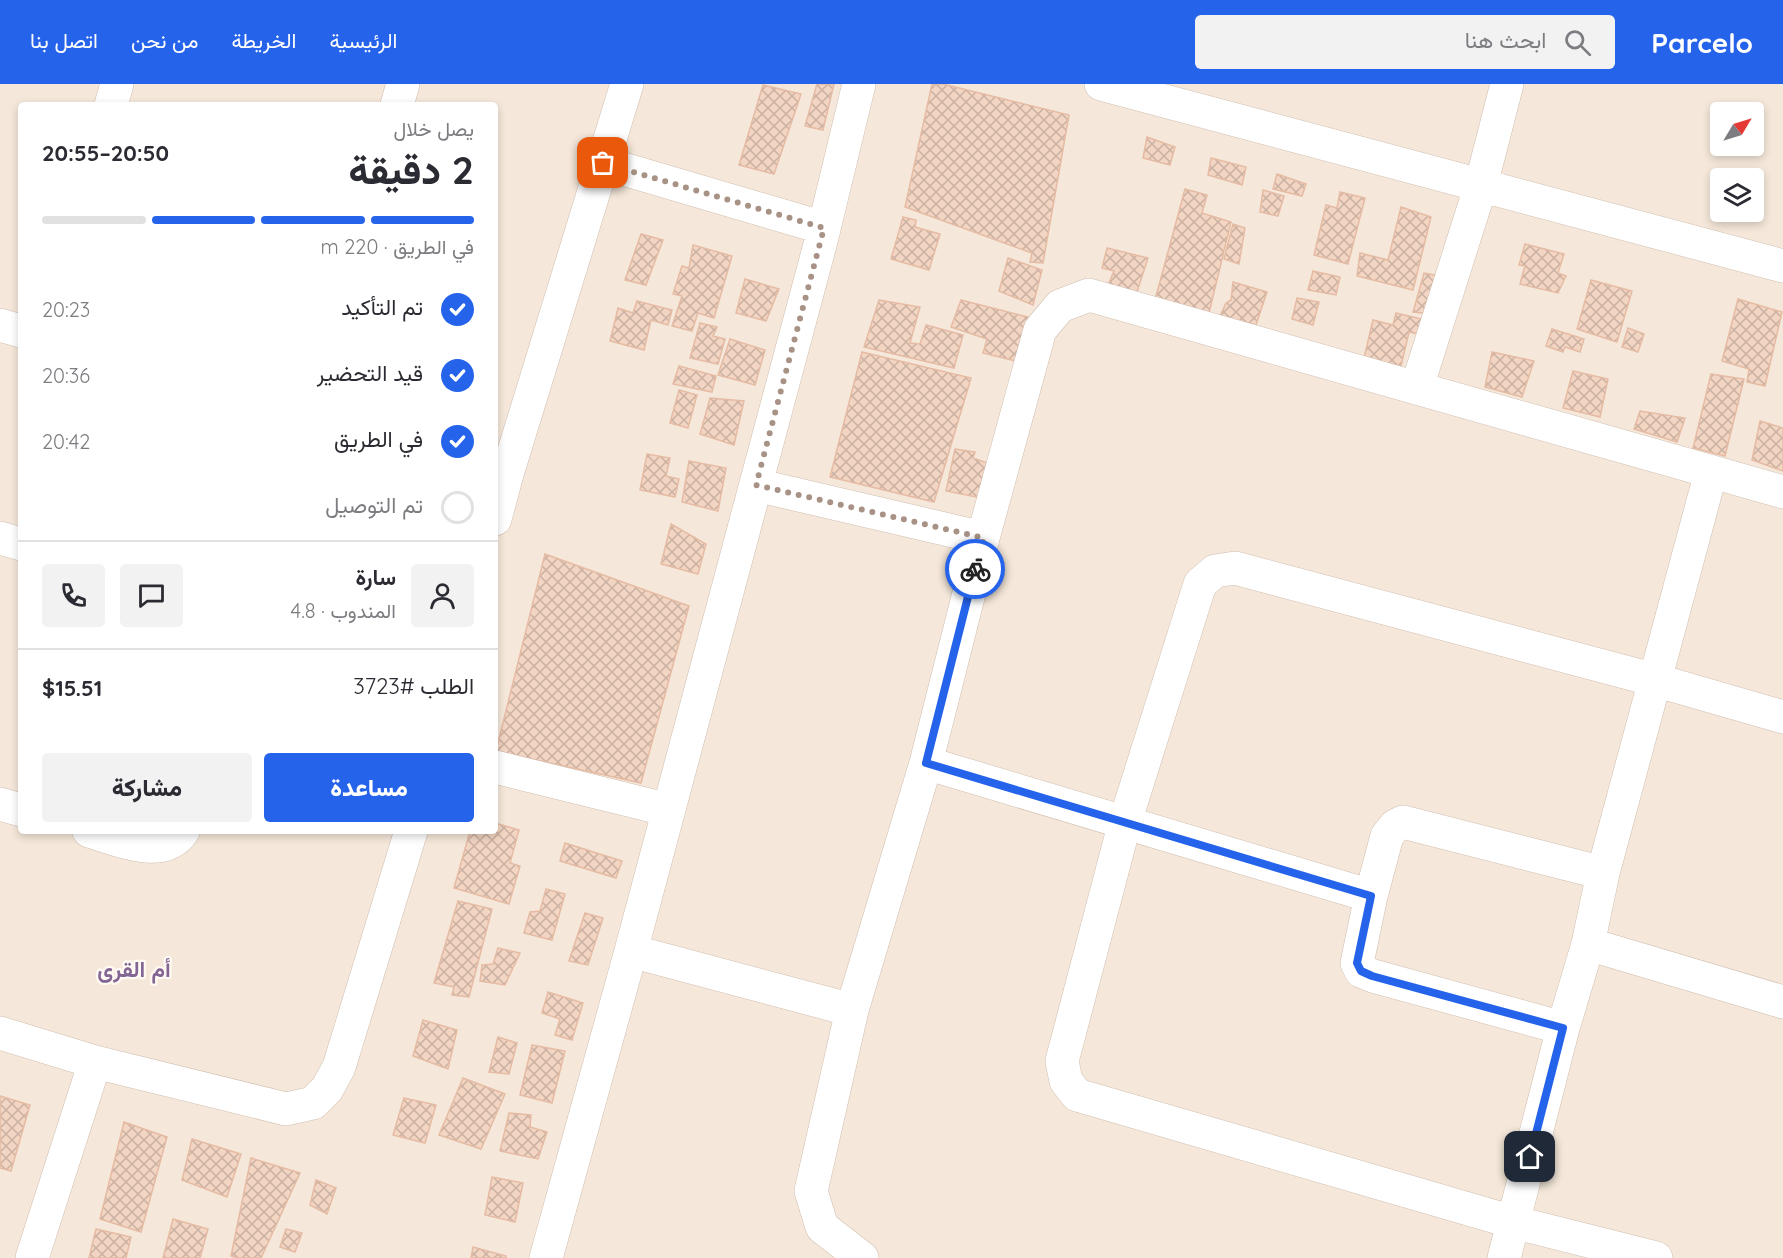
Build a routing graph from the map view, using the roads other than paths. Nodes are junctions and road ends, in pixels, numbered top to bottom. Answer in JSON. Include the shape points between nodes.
{"nodes":[{"id":1,"x":117,"y":84,"type":"edge"},
{"id":2,"x":403,"y":84,"type":"edge"},
{"id":3,"x":627,"y":84,"type":"edge"},
{"id":4,"x":859,"y":84,"type":"edge"},
{"id":5,"x":1101,"y":84,"type":"edge"},
{"id":6,"x":1507,"y":84,"type":"edge"},
{"id":7,"x":112,"y":102,"type":"edge"},
{"id":8,"x":398,"y":102,"type":"edge"},
{"id":9,"x":603,"y":163,"type":"junction"},
{"id":10,"x":1481,"y":185,"type":"junction"},
{"id":11,"x":824,"y":228,"type":"junction"},
{"id":12,"x":1783,"y":266,"type":"edge"},
{"id":13,"x":0,"y":325,"type":"edge"},
{"id":14,"x":18,"y":330,"type":"edge"},
{"id":15,"x":1417,"y":387,"type":"junction"},
{"id":16,"x":501,"y":472,"type":"edge"},
{"id":17,"x":1711,"y":472,"type":"junction"},
{"id":18,"x":756,"y":485,"type":"junction"},
{"id":19,"x":1783,"y":492,"type":"edge"},
{"id":20,"x":498,"y":496,"type":"edge"},
{"id":21,"x":0,"y":538,"type":"edge"},
{"id":22,"x":984,"y":538,"type":"junction"},
{"id":23,"x":18,"y":543,"type":"edge"},
{"id":24,"x":1655,"y":680,"type":"junction"},
{"id":25,"x":1783,"y":717,"type":"edge"},
{"id":26,"x":926,"y":763,"type":"junction"},
{"id":27,"x":498,"y":768,"type":"edge"},
{"id":28,"x":0,"y":804,"type":"edge"},
{"id":29,"x":18,"y":809,"type":"edge"},
{"id":30,"x":669,"y":810,"type":"junction"},
{"id":31,"x":1125,"y":822,"type":"junction"},
{"id":32,"x":100,"y":834,"type":"edge"},
{"id":33,"x":180,"y":834,"type":"edge"},
{"id":34,"x":410,"y":834,"type":"edge"},
{"id":35,"x":1603,"y":873,"type":"junction"},
{"id":36,"x":1371,"y":896,"type":"junction"},
{"id":37,"x":1588,"y":944,"type":"junction"},
{"id":38,"x":631,"y":951,"type":"junction"},
{"id":39,"x":1783,"y":1002,"type":"edge"},
{"id":40,"x":852,"y":1010,"type":"junction"},
{"id":41,"x":1563,"y":1028,"type":"junction"},
{"id":42,"x":0,"y":1034,"type":"edge"},
{"id":43,"x":95,"y":1062,"type":"junction"},
{"id":44,"x":1513,"y":1222,"type":"junction"},
{"id":45,"x":32,"y":1258,"type":"edge"},
{"id":46,"x":546,"y":1258,"type":"edge"},
{"id":47,"x":862,"y":1258,"type":"edge"},
{"id":48,"x":1504,"y":1258,"type":"edge"},
{"id":49,"x":1656,"y":1258,"type":"edge"}],
"edges":[{"from":1,"to":7,"type":"street"},
{"from":2,"to":8,"type":"street"},
{"from":3,"to":9,"type":"street"},
{"from":4,"to":11,"type":"street"},
{"from":5,"to":10,"type":"street"},
{"from":6,"to":10,"type":"street"},
{"from":9,"to":11,"type":"street"},
{"from":9,"to":16,"type":"street"},
{"from":10,"to":12,"type":"street"},
{"from":10,"to":15,"type":"street"},
{"from":11,"to":18,"type":"street"},
{"from":13,"to":14,"type":"street"},
{"from":15,"to":17,"type":"street"},
{"from":15,"to":22,"type":"street","via":[[1089,296],[1060,306],[1040,330]]},
{"from":16,"to":20,"type":"street"},
{"from":17,"to":19,"type":"street"},
{"from":17,"to":24,"type":"street"},
{"from":18,"to":22,"type":"street"},
{"from":18,"to":30,"type":"street"},
{"from":21,"to":23,"type":"street"},
{"from":22,"to":26,"type":"street"},
{"from":24,"to":25,"type":"street"},
{"from":24,"to":31,"type":"street","via":[[1235,568],[1215,571],[1200,584]]},
{"from":24,"to":35,"type":"street"},
{"from":26,"to":31,"type":"street"},
{"from":26,"to":40,"type":"street"},
{"from":27,"to":30,"type":"street"},
{"from":28,"to":29,"type":"street"},
{"from":30,"to":38,"type":"street"},
{"from":31,"to":36,"type":"street"},
{"from":31,"to":44,"type":"street","via":[[1062,1061],[1066,1081],[1077,1095]]},
{"from":32,"to":33,"type":"street","via":[[144,846],[163,846]]},
{"from":34,"to":43,"type":"street","via":[[339,1068],[313,1103],[286,1109]]},
{"from":35,"to":36,"type":"street","via":[[1403,822],[1387,836]]},
{"from":35,"to":37,"type":"street"},
{"from":36,"to":41,"type":"street","via":[[1357,963],[1361,971]]},
{"from":37,"to":39,"type":"street"},
{"from":37,"to":41,"type":"street"},
{"from":38,"to":40,"type":"street"},
{"from":38,"to":46,"type":"street"},
{"from":40,"to":47,"type":"street","via":[[811,1191],[822,1227]]},
{"from":41,"to":44,"type":"street"},
{"from":42,"to":43,"type":"street"},
{"from":43,"to":45,"type":"street"},
{"from":44,"to":48,"type":"street"},
{"from":44,"to":49,"type":"street"}]}
